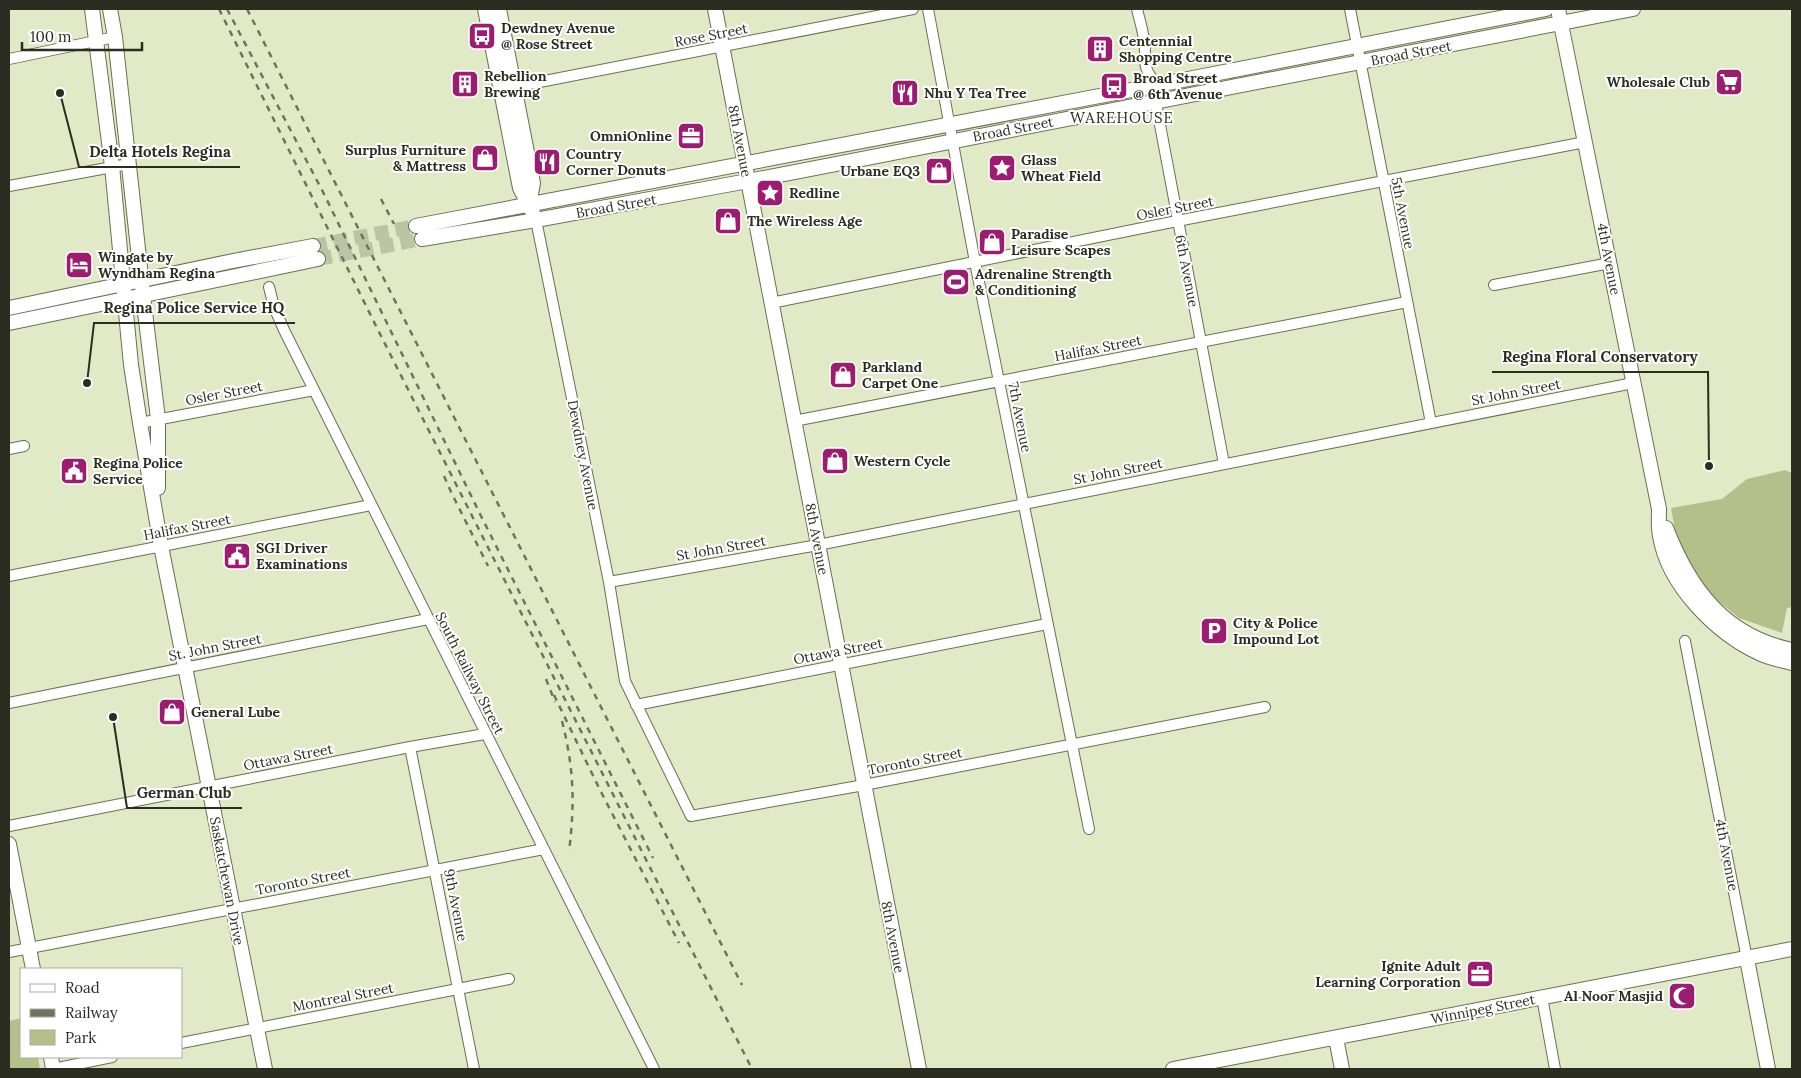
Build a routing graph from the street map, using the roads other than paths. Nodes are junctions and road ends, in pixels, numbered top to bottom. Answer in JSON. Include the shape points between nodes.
{"nodes":[{"id":1,"x":92,"y":9,"type":"edge"},
{"id":2,"x":110,"y":9,"type":"edge"},
{"id":3,"x":485,"y":9,"type":"edge"},
{"id":4,"x":499,"y":9,"type":"edge"},
{"id":5,"x":715,"y":9,"type":"edge"},
{"id":6,"x":913,"y":9,"type":"edge"},
{"id":7,"x":928,"y":9,"type":"edge"},
{"id":8,"x":1137,"y":9,"type":"edge"},
{"id":9,"x":1350,"y":9,"type":"edge"},
{"id":10,"x":1546,"y":9,"type":"edge"},
{"id":11,"x":1558,"y":9,"type":"edge"},
{"id":12,"x":1633,"y":9,"type":"edge"},
{"id":13,"x":1561,"y":23,"type":"junction"},
{"id":14,"x":115,"y":37,"type":"junction"},
{"id":15,"x":96,"y":41,"type":"junction"},
{"id":16,"x":722,"y":46,"type":"junction"},
{"id":17,"x":1357,"y":47,"type":"junction"},
{"id":18,"x":9,"y":59,"type":"edge"},
{"id":19,"x":1360,"y":63,"type":"junction"},
{"id":20,"x":1151,"y":82,"type":"junction"},
{"id":21,"x":514,"y":87,"type":"junction"},
{"id":22,"x":1155,"y":101,"type":"junction"},
{"id":23,"x":949,"y":125,"type":"junction"},
{"id":24,"x":953,"y":141,"type":"junction"},
{"id":25,"x":1585,"y":142,"type":"junction"},
{"id":26,"x":129,"y":164,"type":"junction"},
{"id":27,"x":744,"y":164,"type":"junction"},
{"id":28,"x":112,"y":166,"type":"junction"},
{"id":29,"x":1383,"y":181,"type":"junction"},
{"id":30,"x":748,"y":182,"type":"junction"},
{"id":31,"x":9,"y":186,"type":"edge"},
{"id":32,"x":529,"y":205,"type":"junction"},
{"id":33,"x":536,"y":220,"type":"junction"},
{"id":34,"x":1178,"y":221,"type":"junction"},
{"id":35,"x":975,"y":262,"type":"junction"},
{"id":36,"x":1610,"y":263,"type":"junction"},
{"id":37,"x":141,"y":280,"type":"junction"},
{"id":38,"x":123,"y":284,"type":"junction"},
{"id":39,"x":1494,"y":285,"type":"dead end"},
{"id":40,"x":269,"y":286,"type":"dead end"},
{"id":41,"x":143,"y":296,"type":"junction"},
{"id":42,"x":125,"y":299,"type":"junction"},
{"id":43,"x":1407,"y":302,"type":"junction"},
{"id":44,"x":771,"y":303,"type":"junction"},
{"id":45,"x":9,"y":308,"type":"edge"},
{"id":46,"x":9,"y":323,"type":"edge"},
{"id":47,"x":1201,"y":343,"type":"junction"},
{"id":48,"x":999,"y":381,"type":"junction"},
{"id":49,"x":1633,"y":383,"type":"junction"},
{"id":50,"x":314,"y":390,"type":"junction"},
{"id":51,"x":158,"y":419,"type":"junction"},
{"id":52,"x":794,"y":421,"type":"junction"},
{"id":53,"x":140,"y":423,"type":"junction"},
{"id":54,"x":1431,"y":423,"type":"junction"},
{"id":55,"x":24,"y":446,"type":"dead end"},
{"id":56,"x":9,"y":449,"type":"edge"},
{"id":57,"x":1224,"y":464,"type":"junction"},
{"id":58,"x":1023,"y":504,"type":"junction"},
{"id":59,"x":371,"y":505,"type":"junction"},
{"id":60,"x":1658,"y":509,"type":"junction"},
{"id":61,"x":818,"y":545,"type":"junction"},
{"id":62,"x":161,"y":546,"type":"junction"},
{"id":63,"x":9,"y":576,"type":"edge"},
{"id":64,"x":608,"y":582,"type":"junction"},
{"id":65,"x":428,"y":620,"type":"junction"},
{"id":66,"x":1046,"y":624,"type":"junction"},
{"id":67,"x":1685,"y":641,"type":"dead end"},
{"id":68,"x":1792,"y":650,"type":"edge"},
{"id":69,"x":1792,"y":663,"type":"edge"},
{"id":70,"x":841,"y":664,"type":"junction"},
{"id":71,"x":185,"y":667,"type":"junction"},
{"id":72,"x":9,"y":703,"type":"edge"},
{"id":73,"x":636,"y":705,"type":"junction"},
{"id":74,"x":1265,"y":707,"type":"dead end"},
{"id":75,"x":485,"y":734,"type":"junction"},
{"id":76,"x":1071,"y":745,"type":"junction"},
{"id":77,"x":410,"y":747,"type":"junction"},
{"id":78,"x":864,"y":785,"type":"junction"},
{"id":79,"x":209,"y":787,"type":"junction"},
{"id":80,"x":9,"y":826,"type":"edge"},
{"id":81,"x":1089,"y":829,"type":"dead end"},
{"id":82,"x":9,"y":844,"type":"edge"},
{"id":83,"x":544,"y":849,"type":"junction"},
{"id":84,"x":434,"y":869,"type":"junction"},
{"id":85,"x":233,"y":909,"type":"junction"},
{"id":86,"x":29,"y":948,"type":"junction"},
{"id":87,"x":1792,"y":949,"type":"edge"},
{"id":88,"x":9,"y":952,"type":"edge"},
{"id":89,"x":1747,"y":959,"type":"junction"},
{"id":90,"x":33,"y":968,"type":"edge"},
{"id":91,"x":509,"y":979,"type":"dead end"},
{"id":92,"x":458,"y":989,"type":"junction"},
{"id":93,"x":1542,"y":997,"type":"junction"},
{"id":94,"x":256,"y":1027,"type":"junction"},
{"id":95,"x":1336,"y":1038,"type":"junction"},
{"id":96,"x":182,"y":1042,"type":"edge"},
{"id":97,"x":107,"y":1058,"type":"edge"},
{"id":98,"x":53,"y":1069,"type":"edge"},
{"id":99,"x":265,"y":1069,"type":"edge"},
{"id":100,"x":474,"y":1069,"type":"edge"},
{"id":101,"x":654,"y":1069,"type":"edge"},
{"id":102,"x":919,"y":1069,"type":"edge"},
{"id":103,"x":1173,"y":1069,"type":"edge"},
{"id":104,"x":1342,"y":1069,"type":"edge"},
{"id":105,"x":1556,"y":1069,"type":"edge"},
{"id":106,"x":1768,"y":1069,"type":"edge"}],
"edges":[{"from":1,"to":15,"type":"main road","name":"Saskatchewan Drive"},
{"from":2,"to":14,"type":"main road","name":"Saskatchewan Drive"},
{"from":3,"to":32,"type":"main road","name":"Dewdney Avenue","via":[[520,188]]},
{"from":4,"to":21,"type":"main road"},
{"from":5,"to":16,"type":"main road","name":"8th Avenue"},
{"from":6,"to":16,"type":"street","name":"Rose Street"},
{"from":7,"to":23,"type":"street","name":"7th Avenue"},
{"from":8,"to":20,"type":"street","name":"6th Avenue","via":[[1153,71]]},
{"from":9,"to":17,"type":"street","name":"5th Avenue"},
{"from":10,"to":17,"type":"main road","name":"Broad Street"},
{"from":11,"to":13,"type":"main road","name":"4th Avenue"},
{"from":12,"to":13,"type":"main road","name":"Broad Street"},
{"from":13,"to":19,"type":"main road","name":"Broad Street"},
{"from":13,"to":25,"type":"main road","name":"4th Avenue"},
{"from":14,"to":15,"type":"street"},
{"from":14,"to":26,"type":"main road","name":"Saskatchewan Drive"},
{"from":15,"to":18,"type":"street"},
{"from":15,"to":28,"type":"main road","name":"Saskatchewan Drive"},
{"from":16,"to":21,"type":"street","name":"Rose Street"},
{"from":16,"to":27,"type":"main road","name":"8th Avenue"},
{"from":17,"to":19,"type":"street","name":"5th Avenue"},
{"from":17,"to":20,"type":"main road","name":"Broad Street"},
{"from":19,"to":22,"type":"main road","name":"Broad Street"},
{"from":19,"to":29,"type":"street","name":"5th Avenue"},
{"from":20,"to":22,"type":"street","name":"6th Avenue"},
{"from":20,"to":23,"type":"main road","name":"Broad Street"},
{"from":21,"to":32,"type":"main road","via":[[533,183]]},
{"from":22,"to":24,"type":"main road","name":"Broad Street"},
{"from":22,"to":34,"type":"street","name":"6th Avenue"},
{"from":23,"to":24,"type":"street","name":"7th Avenue"},
{"from":23,"to":27,"type":"main road","name":"Broad Street"},
{"from":24,"to":30,"type":"main road","name":"Broad Street"},
{"from":24,"to":35,"type":"street","name":"7th Avenue"},
{"from":25,"to":29,"type":"street","name":"Osler Street"},
{"from":25,"to":36,"type":"main road","name":"4th Avenue"},
{"from":26,"to":28,"type":"street"},
{"from":26,"to":37,"type":"main road","name":"Saskatchewan Drive"},
{"from":27,"to":30,"type":"main road","name":"8th Avenue"},
{"from":27,"to":32,"type":"main road","name":"Broad Street"},
{"from":28,"to":31,"type":"street"},
{"from":28,"to":38,"type":"main road","name":"Saskatchewan Drive"},
{"from":29,"to":34,"type":"street","name":"Osler Street"},
{"from":29,"to":43,"type":"street","name":"5th Avenue"},
{"from":30,"to":33,"type":"main road","name":"Broad Street"},
{"from":30,"to":44,"type":"main road","name":"8th Avenue"},
{"from":32,"to":33,"type":"main road","name":"Dewdney Avenue"},
{"from":32,"to":33,"type":"main road","name":"Broad Street","via":[[419,233]]},
{"from":33,"to":64,"type":"street","name":"Dewdney Avenue"},
{"from":34,"to":35,"type":"street","name":"Osler Street"},
{"from":34,"to":47,"type":"street","name":"6th Avenue"},
{"from":35,"to":44,"type":"street","name":"Osler Street"},
{"from":35,"to":48,"type":"street","name":"7th Avenue"},
{"from":36,"to":39,"type":"street"},
{"from":36,"to":49,"type":"main road","name":"4th Avenue"},
{"from":37,"to":38,"type":"main road"},
{"from":37,"to":41,"type":"main road","name":"Saskatchewan Drive"},
{"from":37,"to":41,"type":"main road","via":[[316,253]]},
{"from":38,"to":42,"type":"main road","name":"Saskatchewan Drive"},
{"from":38,"to":45,"type":"main road"},
{"from":40,"to":50,"type":"street","name":"South Railway Street","via":[[274,307]]},
{"from":41,"to":42,"type":"main road"},
{"from":41,"to":51,"type":"main road","name":"Saskatchewan Drive"},
{"from":42,"to":46,"type":"main road"},
{"from":42,"to":53,"type":"main road","name":"Saskatchewan Drive"},
{"from":43,"to":47,"type":"street","name":"Halifax Street"},
{"from":43,"to":54,"type":"street","name":"5th Avenue"},
{"from":44,"to":52,"type":"main road","name":"8th Avenue"},
{"from":47,"to":48,"type":"street","name":"Halifax Street"},
{"from":47,"to":57,"type":"street","name":"6th Avenue"},
{"from":48,"to":52,"type":"street","name":"Halifax Street"},
{"from":48,"to":58,"type":"street","name":"7th Avenue"},
{"from":49,"to":54,"type":"street","name":"St John Street"},
{"from":49,"to":60,"type":"main road","name":"4th Avenue"},
{"from":50,"to":51,"type":"street","name":"Osler Street"},
{"from":50,"to":59,"type":"street","name":"South Railway Street"},
{"from":51,"to":53,"type":"street","name":"Osler Street"},
{"from":51,"to":62,"type":"main road","name":"Saskatchewan Drive"},
{"from":52,"to":61,"type":"main road","name":"8th Avenue"},
{"from":53,"to":62,"type":"main road","name":"Saskatchewan Drive"},
{"from":54,"to":57,"type":"street","name":"St John Street"},
{"from":55,"to":56,"type":"street"},
{"from":57,"to":58,"type":"street","name":"St John Street"},
{"from":58,"to":61,"type":"street","name":"St John Street"},
{"from":58,"to":66,"type":"street","name":"7th Avenue"},
{"from":59,"to":62,"type":"street","name":"Halifax Street"},
{"from":59,"to":65,"type":"street","name":"South Railway Street"},
{"from":60,"to":68,"type":"main road","via":[[1681,565],[1720,614],[1758,640]]},
{"from":60,"to":69,"type":"main road","via":[[1660,536],[1667,559],[1687,593],[1709,620],[1760,654]]},
{"from":61,"to":64,"type":"street","name":"St John Street"},
{"from":61,"to":70,"type":"main road","name":"8th Avenue"},
{"from":62,"to":63,"type":"street","name":"Halifax Street"},
{"from":62,"to":71,"type":"main road","name":"Saskatchewan Drive"},
{"from":64,"to":73,"type":"street","name":"Dewdney Avenue","via":[[625,681]]},
{"from":65,"to":71,"type":"street","name":"St. John Street"},
{"from":65,"to":75,"type":"street","name":"South Railway Street"},
{"from":66,"to":70,"type":"street","name":"Ottawa Street"},
{"from":66,"to":76,"type":"street","name":"7th Avenue"},
{"from":67,"to":89,"type":"street","name":"4th Avenue"},
{"from":70,"to":73,"type":"street","name":"Ottawa Street"},
{"from":70,"to":78,"type":"main road","name":"8th Avenue"},
{"from":71,"to":72,"type":"street","name":"St. John Street"},
{"from":71,"to":79,"type":"main road","name":"Saskatchewan Drive"},
{"from":73,"to":78,"type":"street","name":"Toronto Street","via":[[691,816]]},
{"from":74,"to":76,"type":"street","name":"Toronto Street"},
{"from":75,"to":77,"type":"street","name":"Ottawa Street"},
{"from":75,"to":83,"type":"street","name":"South Railway Street"},
{"from":76,"to":78,"type":"street","name":"Toronto Street"},
{"from":76,"to":81,"type":"street","name":"7th Avenue"},
{"from":77,"to":79,"type":"street","name":"Ottawa Street"},
{"from":77,"to":84,"type":"street","name":"9th Avenue"},
{"from":78,"to":102,"type":"main road","name":"8th Avenue"},
{"from":79,"to":80,"type":"street","name":"Ottawa Street"},
{"from":79,"to":85,"type":"main road","name":"Saskatchewan Drive"},
{"from":82,"to":86,"type":"main road"},
{"from":83,"to":84,"type":"street","name":"Toronto Street"},
{"from":83,"to":101,"type":"street","name":"South Railway Street"},
{"from":84,"to":85,"type":"street","name":"Toronto Street"},
{"from":84,"to":92,"type":"street","name":"9th Avenue"},
{"from":85,"to":86,"type":"street","name":"Toronto Street"},
{"from":85,"to":94,"type":"main road","name":"Saskatchewan Drive"},
{"from":86,"to":88,"type":"street","name":"Toronto Street"},
{"from":86,"to":90,"type":"main road"},
{"from":87,"to":89,"type":"main road","name":"Winnipeg Street"},
{"from":89,"to":93,"type":"main road","name":"Winnipeg Street"},
{"from":89,"to":106,"type":"main road","name":"4th Avenue"},
{"from":91,"to":92,"type":"street","name":"Montreal Street"},
{"from":92,"to":94,"type":"street","name":"Montreal Street"},
{"from":92,"to":100,"type":"street","name":"9th Avenue"},
{"from":93,"to":95,"type":"main road","name":"Winnipeg Street"},
{"from":93,"to":105,"type":"street"},
{"from":94,"to":96,"type":"street","name":"Montreal Street"},
{"from":94,"to":99,"type":"main road","name":"Saskatchewan Drive"},
{"from":95,"to":103,"type":"main road","name":"Winnipeg Street"},
{"from":95,"to":104,"type":"main road"},
{"from":97,"to":98,"type":"street"}]}
